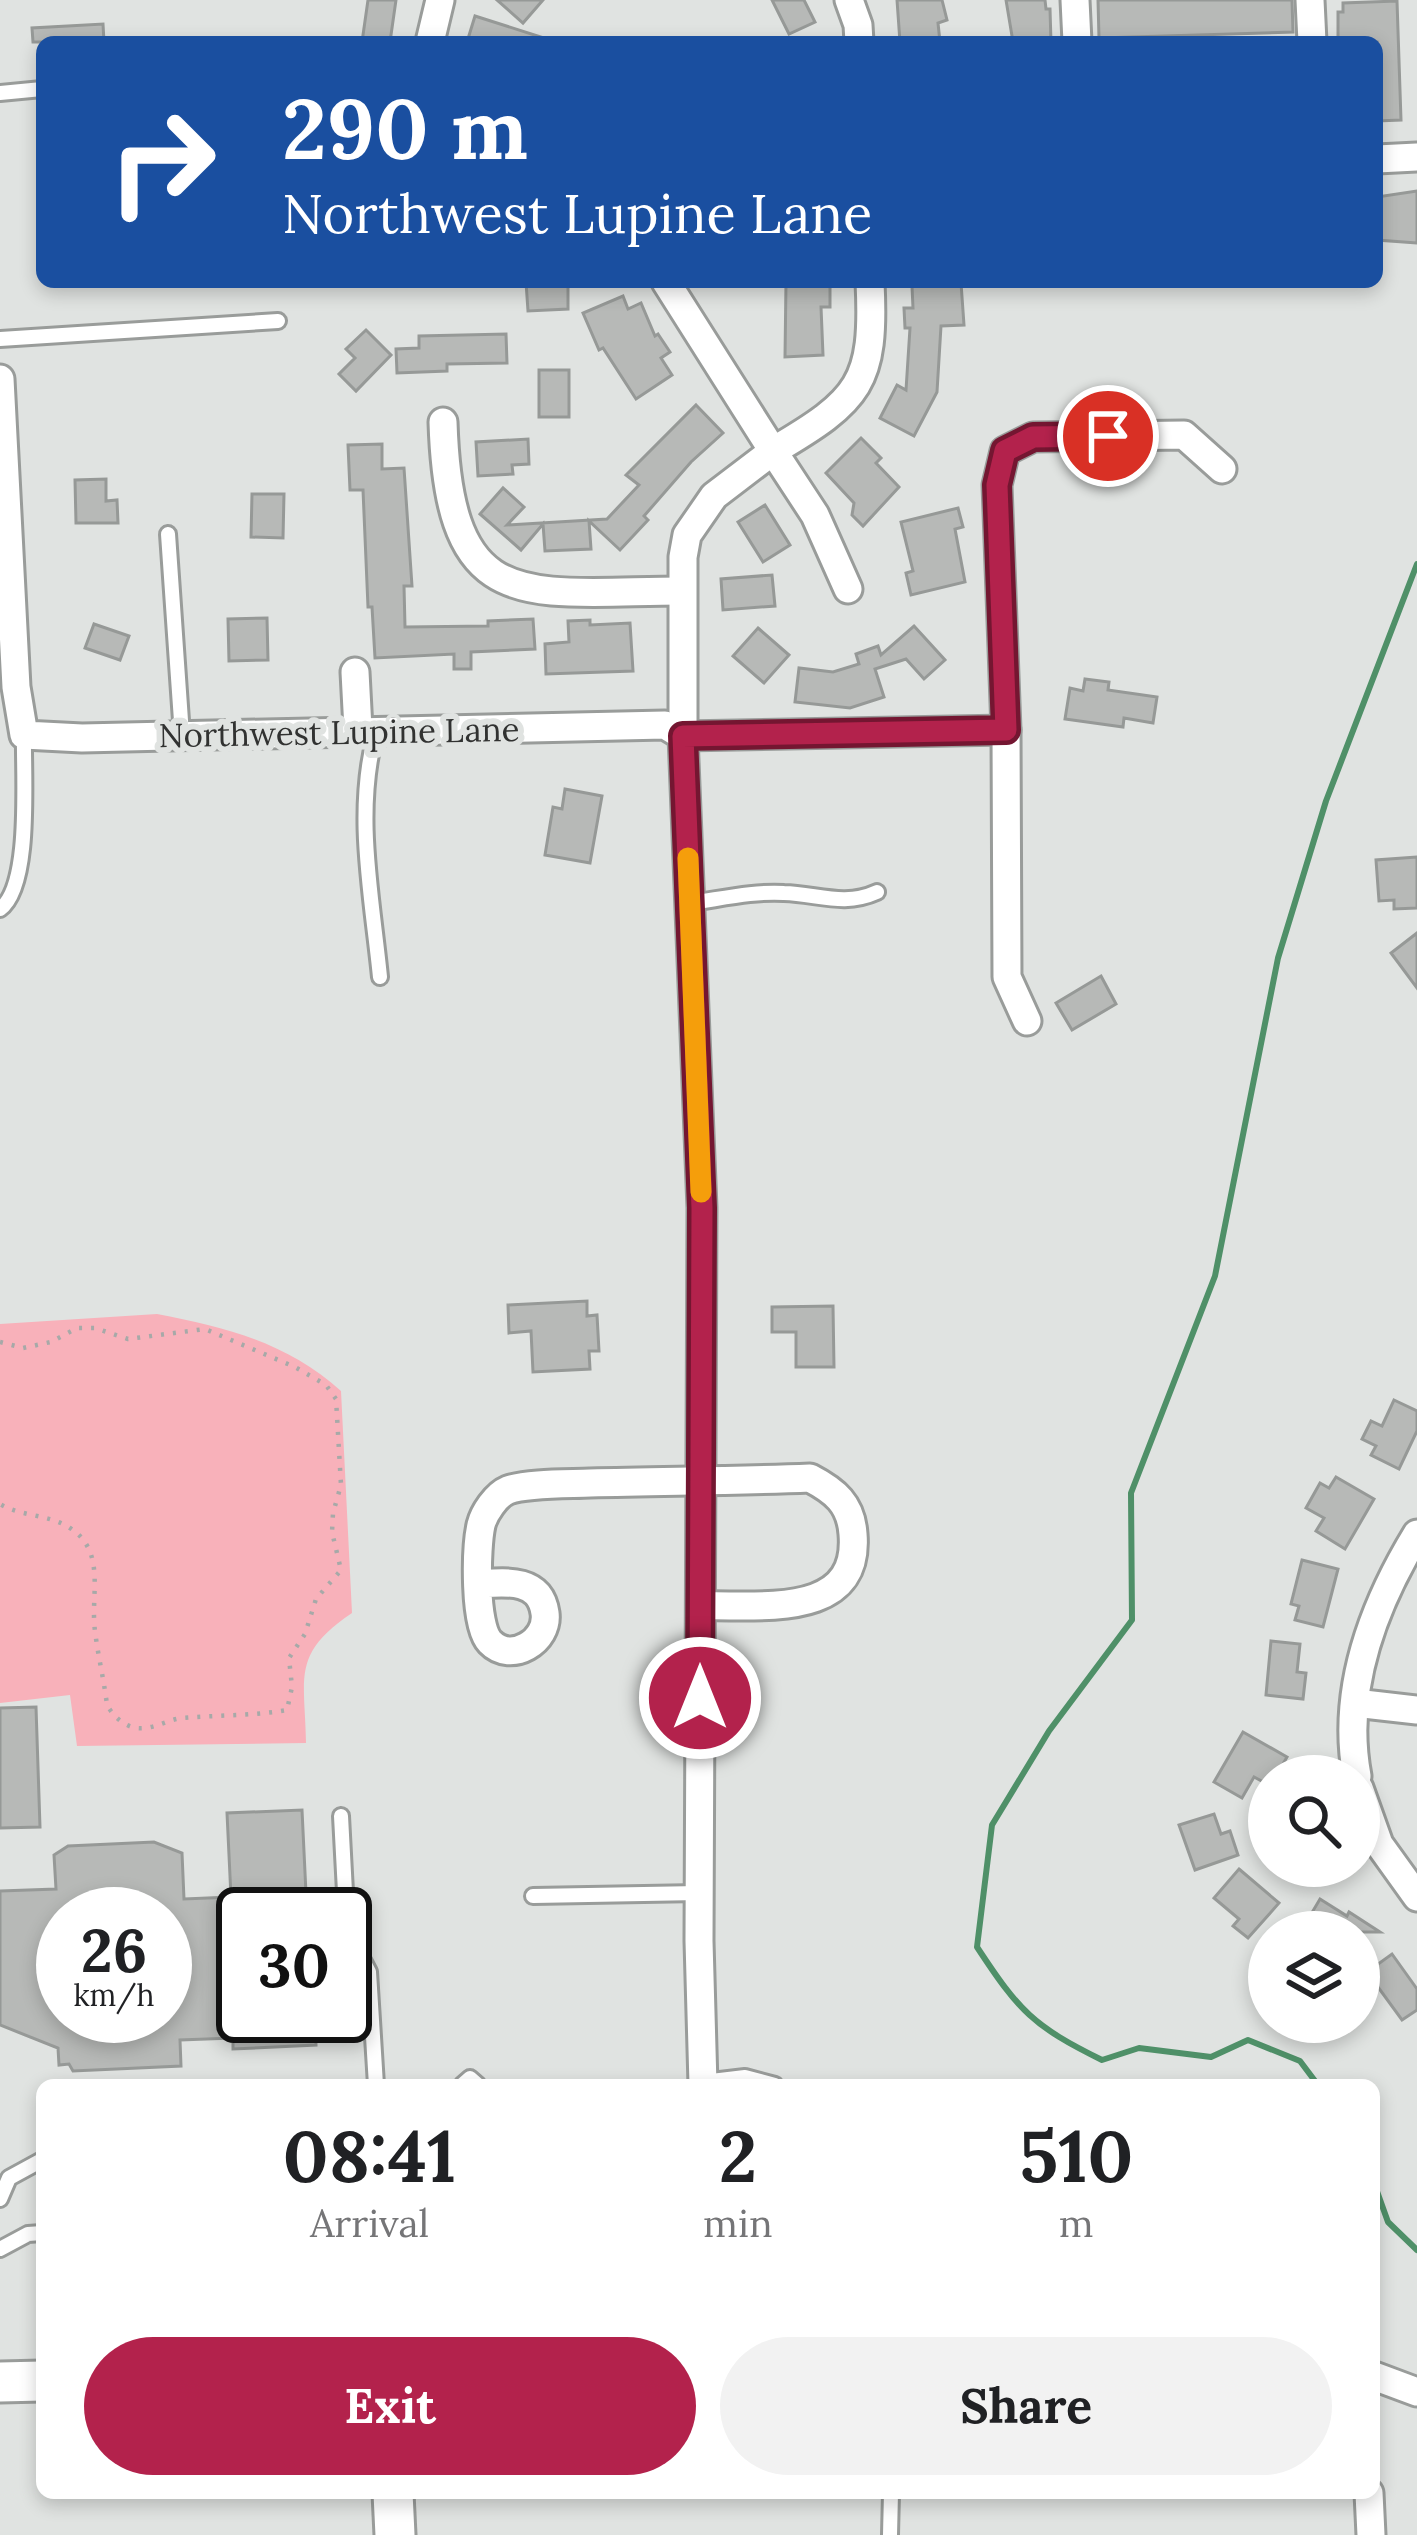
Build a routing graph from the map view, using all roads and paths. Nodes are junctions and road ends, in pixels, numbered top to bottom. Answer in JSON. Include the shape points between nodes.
{"nodes":[{"id":1,"x":440,"y":0,"type":"edge"},
{"id":2,"x":849,"y":0,"type":"edge"},
{"id":3,"x":1075,"y":0,"type":"edge"},
{"id":4,"x":1310,"y":0,"type":"edge"},
{"id":5,"x":431,"y":36,"type":"edge"},
{"id":6,"x":859,"y":36,"type":"edge"},
{"id":7,"x":1077,"y":36,"type":"edge"},
{"id":8,"x":1312,"y":36,"type":"edge"},
{"id":9,"x":36,"y":90,"type":"edge"},
{"id":10,"x":0,"y":93,"type":"edge"},
{"id":11,"x":1417,"y":158,"type":"edge"},
{"id":12,"x":1383,"y":159,"type":"edge"},
{"id":13,"x":670,"y":288,"type":"edge"},
{"id":14,"x":870,"y":288,"type":"edge"},
{"id":15,"x":278,"y":321,"type":"dead end"},
{"id":16,"x":0,"y":339,"type":"edge"},
{"id":17,"x":0,"y":380,"type":"edge"},
{"id":18,"x":1,"y":411,"type":"edge"},
{"id":19,"x":443,"y":422,"type":"dead end"},
{"id":20,"x":773,"y":451,"type":"junction"},
{"id":21,"x":1222,"y":469,"type":"dead end"},
{"id":22,"x":168,"y":534,"type":"dead end"},
{"id":23,"x":848,"y":590,"type":"dead end"},
{"id":24,"x":682,"y":592,"type":"junction"},
{"id":25,"x":355,"y":672,"type":"dead end"},
{"id":26,"x":367,"y":729,"type":"junction"},
{"id":27,"x":1006,"y":730,"type":"junction"},
{"id":28,"x":24,"y":735,"type":"junction"},
{"id":29,"x":182,"y":735,"type":"junction"},
{"id":30,"x":683,"y":736,"type":"junction"},
{"id":31,"x":877,"y":892,"type":"dead end"},
{"id":32,"x":690,"y":904,"type":"junction"},
{"id":33,"x":0,"y":909,"type":"edge"},
{"id":34,"x":380,"y":977,"type":"dead end"},
{"id":35,"x":1027,"y":1022,"type":"dead end"},
{"id":36,"x":0,"y":1342,"type":"edge"},
{"id":37,"x":701,"y":1480,"type":"junction"},
{"id":38,"x":0,"y":1504,"type":"edge"},
{"id":39,"x":1417,"y":1534,"type":"edge"},
{"id":40,"x":479,"y":1584,"type":"dead end"},
{"id":41,"x":701,"y":1606,"type":"junction"},
{"id":42,"x":1355,"y":1703,"type":"junction"},
{"id":43,"x":1417,"y":1710,"type":"edge"},
{"id":44,"x":1356,"y":1755,"type":"edge"},
{"id":45,"x":341,"y":1816,"type":"dead end"},
{"id":46,"x":1380,"y":1847,"type":"edge"},
{"id":47,"x":699,"y":1893,"type":"junction"},
{"id":48,"x":533,"y":1896,"type":"dead end"},
{"id":49,"x":1417,"y":1898,"type":"edge"},
{"id":50,"x":376,"y":2079,"type":"edge"},
{"id":51,"x":703,"y":2079,"type":"edge"},
{"id":52,"x":36,"y":2163,"type":"edge"},
{"id":53,"x":0,"y":2199,"type":"edge"},
{"id":54,"x":36,"y":2233,"type":"edge"},
{"id":55,"x":1,"y":2244,"type":"edge"},
{"id":56,"x":1380,"y":2378,"type":"edge"},
{"id":57,"x":36,"y":2381,"type":"edge"},
{"id":58,"x":0,"y":2382,"type":"edge"},
{"id":59,"x":1417,"y":2392,"type":"edge"},
{"id":60,"x":393,"y":2499,"type":"edge"},
{"id":61,"x":891,"y":2499,"type":"edge"},
{"id":62,"x":1369,"y":2499,"type":"edge"},
{"id":63,"x":394,"y":2535,"type":"edge"},
{"id":64,"x":890,"y":2535,"type":"edge"},
{"id":65,"x":1372,"y":2535,"type":"edge"}],
"edges":[{"from":1,"to":5,"type":"street"},
{"from":2,"to":6,"type":"street"},
{"from":3,"to":7,"type":"street"},
{"from":4,"to":8,"type":"street"},
{"from":9,"to":10,"type":"lane"},
{"from":11,"to":12,"type":"street"},
{"from":13,"to":20,"type":"street"},
{"from":14,"to":20,"type":"street","via":[[871,355],[860,383],[815,426]]},
{"from":15,"to":16,"type":"lane"},
{"from":17,"to":18,"type":"street"},
{"from":18,"to":28,"type":"street"},
{"from":19,"to":24,"type":"street","via":[[449,502],[482,565],[505,581],[544,590]]},
{"from":20,"to":23,"type":"street","via":[[815,515]]},
{"from":20,"to":24,"type":"street","via":[[699,515],[687,536]]},
{"from":21,"to":27,"type":"street","via":[[1184,435],[1033,437],[1005,451],[997,485]]},
{"from":22,"to":29,"type":"lane"},
{"from":24,"to":30,"type":"street"},
{"from":25,"to":26,"type":"street"},
{"from":26,"to":29,"type":"street","name":"Northwest Lupine Lane"},
{"from":26,"to":30,"type":"street","name":"Northwest Lupine Lane","via":[[665,725]]},
{"from":26,"to":34,"type":"lane","via":[[364,798]]},
{"from":27,"to":30,"type":"street","name":"Northwest Lupine Lane"},
{"from":27,"to":35,"type":"street","via":[[1007,977]]},
{"from":28,"to":29,"type":"street","name":"Northwest Lupine Lane"},
{"from":28,"to":33,"type":"lane","via":[[20,869],[11,901]]},
{"from":30,"to":32,"type":"street"},
{"from":31,"to":32,"type":"lane"},
{"from":32,"to":37,"type":"street","via":[[702,1208]]},
{"from":36,"to":38,"type":"path","via":[[23,1348],[77,1328],[128,1339],[205,1329],[326,1385],[336,1399],[341,1485],[332,1532],[341,1570],[316,1599],[289,1658],[287,1710],[132,1728],[112,1715],[94,1627],[94,1564],[83,1539],[55,1520]]},
{"from":37,"to":40,"type":"street","via":[[508,1490],[482,1522]]},
{"from":37,"to":41,"type":"street"},
{"from":37,"to":41,"type":"street","via":[[810,1478],[841,1497],[854,1543],[852,1568],[829,1595]]},
{"from":39,"to":42,"type":"street","via":[[1387,1584]]},
{"from":41,"to":47,"type":"street"},
{"from":42,"to":43,"type":"street"},
{"from":42,"to":44,"type":"street"},
{"from":45,"to":50,"type":"lane","via":[[347,1930],[369,1972]]},
{"from":46,"to":49,"type":"street"},
{"from":47,"to":48,"type":"lane"},
{"from":47,"to":51,"type":"street"},
{"from":52,"to":53,"type":"lane","via":[[9,2178]]},
{"from":54,"to":55,"type":"lane"},
{"from":56,"to":59,"type":"street"},
{"from":57,"to":58,"type":"street"},
{"from":60,"to":63,"type":"street"},
{"from":61,"to":64,"type":"lane"},
{"from":62,"to":65,"type":"street"}]}
